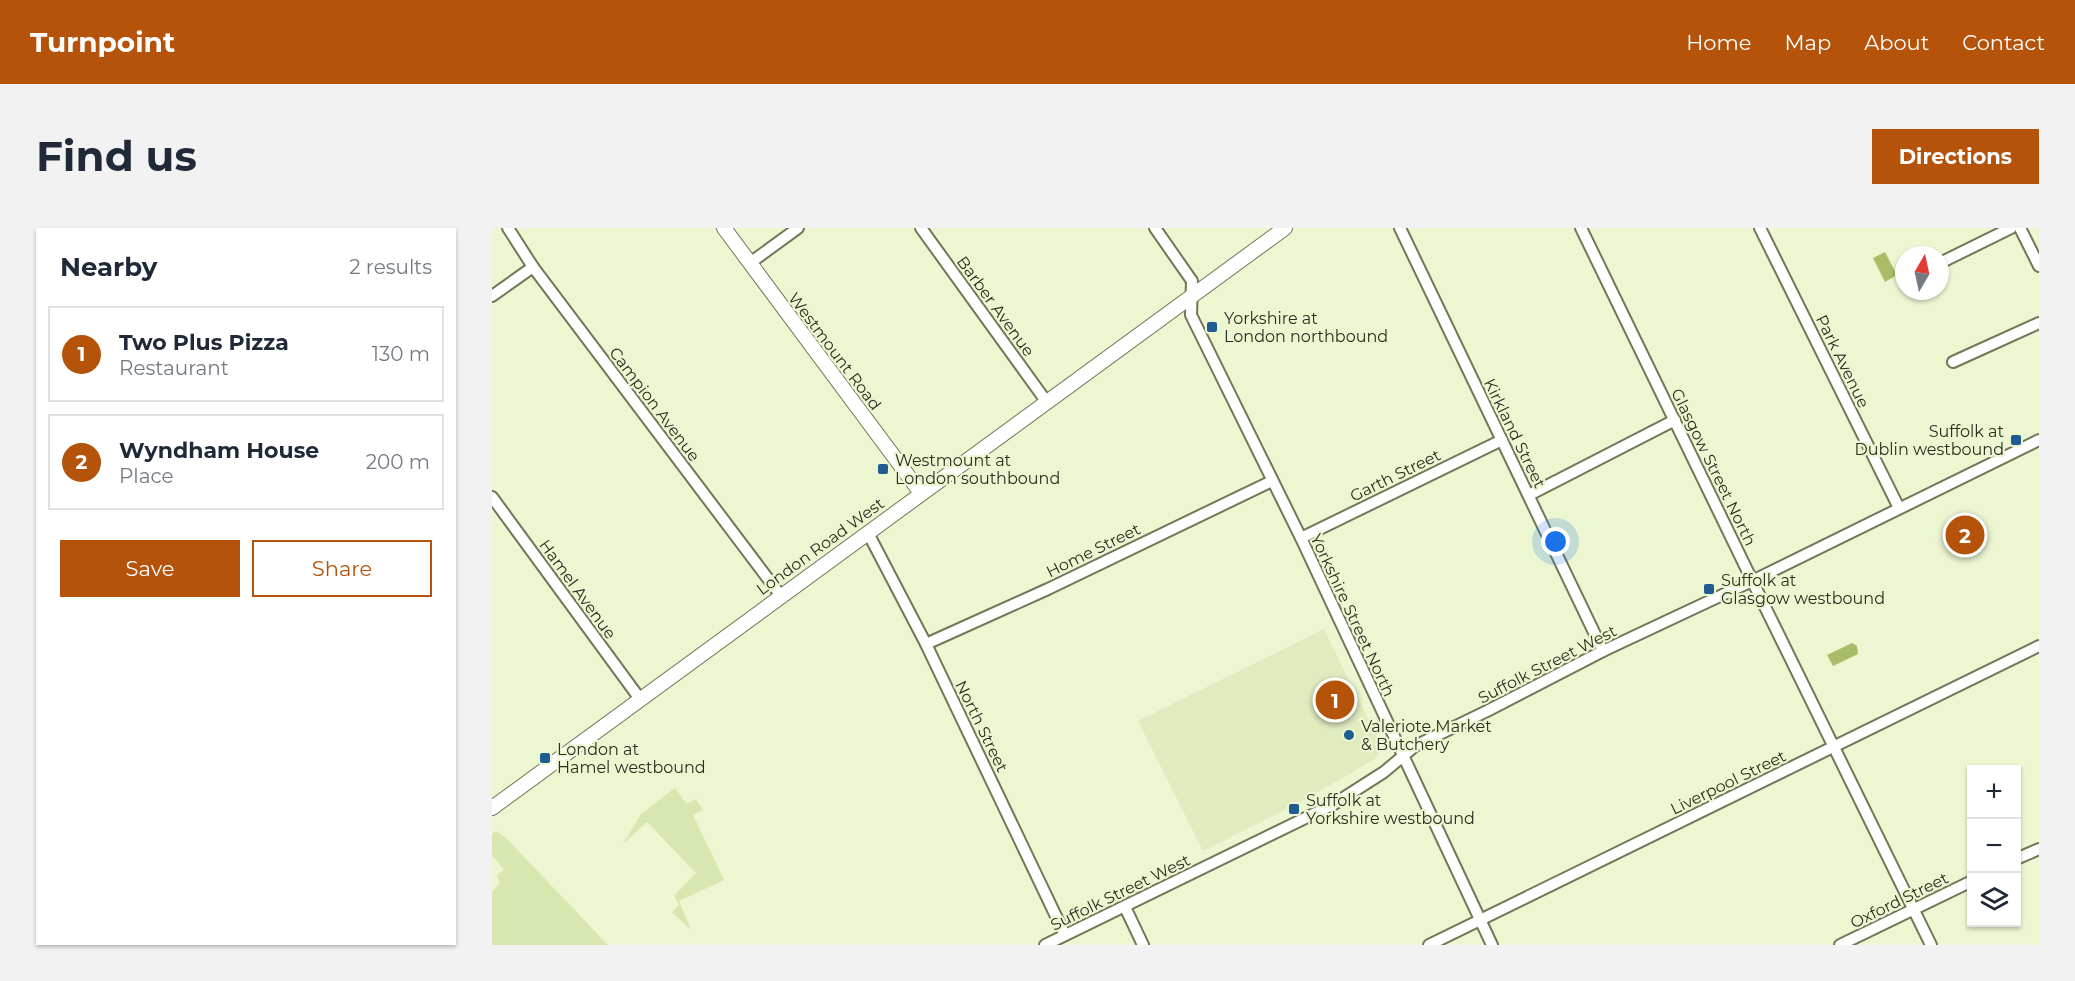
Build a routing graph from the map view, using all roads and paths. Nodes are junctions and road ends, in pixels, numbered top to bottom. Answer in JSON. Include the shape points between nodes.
{"nodes":[{"id":1,"x":508,"y":228,"type":"edge"},
{"id":2,"x":724,"y":228,"type":"edge"},
{"id":3,"x":798,"y":228,"type":"edge"},
{"id":4,"x":921,"y":228,"type":"edge"},
{"id":5,"x":1155,"y":228,"type":"edge"},
{"id":6,"x":1285,"y":228,"type":"edge"},
{"id":7,"x":1400,"y":228,"type":"edge"},
{"id":8,"x":1581,"y":228,"type":"edge"},
{"id":9,"x":1760,"y":228,"type":"edge"},
{"id":10,"x":2011,"y":228,"type":"edge"},
{"id":11,"x":2020,"y":228,"type":"edge"},
{"id":12,"x":2039,"y":241,"type":"edge"},
{"id":13,"x":2028,"y":246,"type":"junction"},
{"id":14,"x":1949,"y":259,"type":"edge"},
{"id":15,"x":750,"y":263,"type":"junction"},
{"id":16,"x":2039,"y":266,"type":"edge"},
{"id":17,"x":533,"y":267,"type":"junction"},
{"id":18,"x":492,"y":296,"type":"edge"},
{"id":19,"x":1192,"y":297,"type":"junction"},
{"id":20,"x":2039,"y":323,"type":"edge"},
{"id":21,"x":1953,"y":362,"type":"dead end"},
{"id":22,"x":1047,"y":401,"type":"junction"},
{"id":23,"x":1675,"y":420,"type":"junction"},
{"id":24,"x":1502,"y":440,"type":"junction"},
{"id":25,"x":2039,"y":440,"type":"edge"},
{"id":26,"x":1272,"y":481,"type":"junction"},
{"id":27,"x":921,"y":493,"type":"junction"},
{"id":28,"x":1529,"y":495,"type":"junction"},
{"id":29,"x":492,"y":497,"type":"edge"},
{"id":30,"x":1899,"y":508,"type":"junction"},
{"id":31,"x":868,"y":533,"type":"junction"},
{"id":32,"x":1301,"y":538,"type":"junction"},
{"id":33,"x":1752,"y":581,"type":"junction"},
{"id":34,"x":780,"y":596,"type":"junction"},
{"id":35,"x":926,"y":644,"type":"junction"},
{"id":36,"x":2039,"y":646,"type":"edge"},
{"id":37,"x":1603,"y":651,"type":"junction"},
{"id":38,"x":640,"y":699,"type":"junction"},
{"id":39,"x":1834,"y":747,"type":"junction"},
{"id":40,"x":1403,"y":756,"type":"junction"},
{"id":41,"x":492,"y":808,"type":"edge"},
{"id":42,"x":2039,"y":849,"type":"edge"},
{"id":43,"x":2021,"y":857,"type":"edge"},
{"id":44,"x":1967,"y":883,"type":"edge"},
{"id":45,"x":1125,"y":907,"type":"junction"},
{"id":46,"x":1914,"y":909,"type":"junction"},
{"id":47,"x":1480,"y":920,"type":"junction"},
{"id":48,"x":1065,"y":935,"type":"junction"},
{"id":49,"x":1045,"y":945,"type":"edge"},
{"id":50,"x":1143,"y":945,"type":"edge"},
{"id":51,"x":1429,"y":945,"type":"edge"},
{"id":52,"x":1492,"y":945,"type":"edge"},
{"id":53,"x":1840,"y":945,"type":"edge"},
{"id":54,"x":1931,"y":945,"type":"edge"}],
"edges":[{"from":1,"to":17,"type":"street","name":"Campion Avenue"},
{"from":2,"to":15,"type":"street","name":"Westmount Road"},
{"from":3,"to":15,"type":"street"},
{"from":4,"to":22,"type":"street","name":"Barber Avenue"},
{"from":5,"to":19,"type":"street","name":"Yorkshire Street North","via":[[1192,282]]},
{"from":6,"to":19,"type":"street","name":"London Road West"},
{"from":7,"to":24,"type":"street","name":"Kirkland Street"},
{"from":8,"to":23,"type":"street","name":"Glasgow Street North"},
{"from":9,"to":30,"type":"street","name":"Park Avenue"},
{"from":10,"to":14,"type":"street"},
{"from":11,"to":13,"type":"street"},
{"from":12,"to":13,"type":"street"},
{"from":13,"to":16,"type":"street"},
{"from":15,"to":27,"type":"street","name":"Westmount Road"},
{"from":17,"to":18,"type":"street"},
{"from":17,"to":34,"type":"street","name":"Campion Avenue"},
{"from":19,"to":22,"type":"street","name":"London Road West"},
{"from":19,"to":26,"type":"street","name":"Yorkshire Street North","via":[[1191,315]]},
{"from":20,"to":21,"type":"street"},
{"from":22,"to":27,"type":"street","name":"London Road West"},
{"from":23,"to":28,"type":"street"},
{"from":23,"to":33,"type":"street","name":"Glasgow Street North"},
{"from":24,"to":28,"type":"street","name":"Kirkland Street"},
{"from":24,"to":32,"type":"street","name":"Garth Street"},
{"from":25,"to":30,"type":"street","name":"Suffolk Street West"},
{"from":26,"to":32,"type":"street","name":"Yorkshire Street North"},
{"from":26,"to":35,"type":"street","name":"Home Street"},
{"from":27,"to":31,"type":"street","name":"London Road West"},
{"from":28,"to":37,"type":"street","name":"Kirkland Street"},
{"from":29,"to":38,"type":"street","name":"Hamel Avenue"},
{"from":30,"to":33,"type":"street","name":"Suffolk Street West"},
{"from":31,"to":34,"type":"street","name":"London Road West"},
{"from":31,"to":35,"type":"street","name":"North Street"},
{"from":32,"to":40,"type":"street","name":"Yorkshire Street North"},
{"from":33,"to":37,"type":"street","name":"Suffolk Street West"},
{"from":33,"to":39,"type":"street","name":"Glasgow Street North"},
{"from":34,"to":38,"type":"street","name":"London Road West"},
{"from":35,"to":48,"type":"street","name":"North Street"},
{"from":36,"to":39,"type":"street","name":"Liverpool Street"},
{"from":37,"to":40,"type":"street","name":"Suffolk Street West","via":[[1415,746]]},
{"from":38,"to":41,"type":"street","name":"London Road West"},
{"from":39,"to":46,"type":"street","name":"Glasgow Street North"},
{"from":39,"to":47,"type":"street","name":"Liverpool Street"},
{"from":40,"to":45,"type":"street","name":"Suffolk Street West","via":[[1334,804]]},
{"from":40,"to":47,"type":"street","name":"Yorkshire Street North"},
{"from":42,"to":43,"type":"street"},
{"from":44,"to":46,"type":"street","name":"Oxford Street"},
{"from":45,"to":48,"type":"street","name":"Suffolk Street West"},
{"from":45,"to":50,"type":"street"},
{"from":46,"to":53,"type":"street","name":"Oxford Street"},
{"from":46,"to":54,"type":"street","name":"Glasgow Street North"},
{"from":47,"to":51,"type":"street","name":"Liverpool Street"},
{"from":47,"to":52,"type":"street","name":"Yorkshire Street North"},
{"from":48,"to":49,"type":"street","name":"Suffolk Street West"}]}
